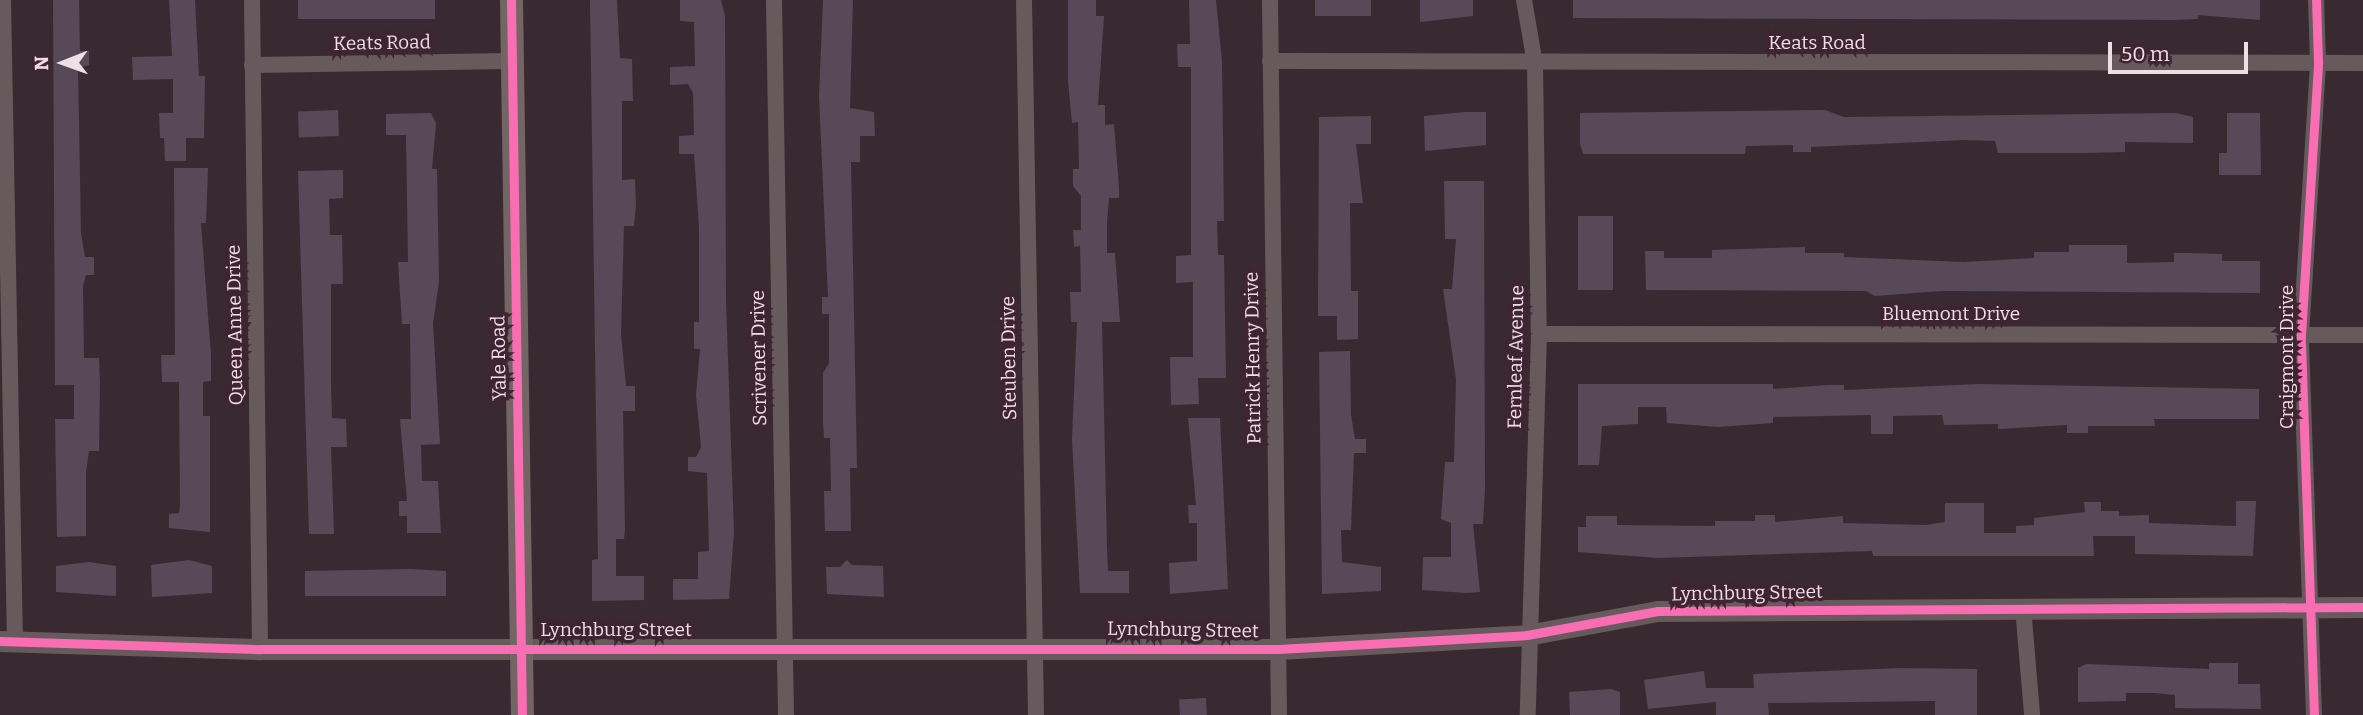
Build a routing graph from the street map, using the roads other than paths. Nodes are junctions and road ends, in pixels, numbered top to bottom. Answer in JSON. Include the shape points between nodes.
{"nodes":[{"id":1,"x":4,"y":0,"type":"edge"},
{"id":2,"x":252,"y":0,"type":"edge"},
{"id":3,"x":511,"y":0,"type":"edge"},
{"id":4,"x":774,"y":0,"type":"edge"},
{"id":5,"x":1024,"y":0,"type":"edge"},
{"id":6,"x":1270,"y":0,"type":"edge"},
{"id":7,"x":1524,"y":0,"type":"edge"},
{"id":8,"x":2316,"y":0,"type":"edge"},
{"id":9,"x":512,"y":61,"type":"junction"},
{"id":10,"x":1270,"y":61,"type":"junction"},
{"id":11,"x":2318,"y":62,"type":"junction"},
{"id":12,"x":2363,"y":63,"type":"edge"},
{"id":13,"x":1535,"y":64,"type":"junction"},
{"id":14,"x":253,"y":65,"type":"junction"},
{"id":15,"x":1539,"y":334,"type":"junction"},
{"id":16,"x":2301,"y":335,"type":"junction"},
{"id":17,"x":2363,"y":335,"type":"edge"},
{"id":18,"x":2310,"y":604,"type":"junction"},
{"id":19,"x":2023,"y":607,"type":"junction"},
{"id":20,"x":2363,"y":607,"type":"edge"},
{"id":21,"x":1527,"y":635,"type":"junction"},
{"id":22,"x":7,"y":641,"type":"edge"},
{"id":23,"x":1035,"y":646,"type":"junction"},
{"id":24,"x":523,"y":647,"type":"junction"},
{"id":25,"x":784,"y":647,"type":"junction"},
{"id":26,"x":260,"y":649,"type":"junction"},
{"id":27,"x":1278,"y":649,"type":"junction"},
{"id":28,"x":522,"y":715,"type":"edge"},
{"id":29,"x":786,"y":715,"type":"edge"},
{"id":30,"x":1036,"y":715,"type":"edge"},
{"id":31,"x":1279,"y":715,"type":"edge"},
{"id":32,"x":1528,"y":715,"type":"edge"},
{"id":33,"x":2032,"y":715,"type":"edge"},
{"id":34,"x":2314,"y":715,"type":"edge"}],
"edges":[{"from":1,"to":22,"type":"street"},
{"from":2,"to":14,"type":"street","name":"Queen Anne Drive"},
{"from":3,"to":9,"type":"main road","name":"Yale Road"},
{"from":4,"to":25,"type":"street","name":"Scrivener Drive"},
{"from":5,"to":23,"type":"street","name":"Steuben Drive"},
{"from":6,"to":10,"type":"street","name":"Patrick Henry Drive"},
{"from":7,"to":13,"type":"street","name":"Fernleaf Avenue"},
{"from":8,"to":11,"type":"street","name":"Craigmont Drive"},
{"from":9,"to":14,"type":"street","name":"Keats Road"},
{"from":9,"to":24,"type":"main road","name":"Yale Road"},
{"from":10,"to":13,"type":"street","name":"Keats Road"},
{"from":10,"to":27,"type":"street","name":"Patrick Henry Drive"},
{"from":11,"to":12,"type":"street","name":"Keats Road"},
{"from":11,"to":13,"type":"street","name":"Keats Road"},
{"from":11,"to":16,"type":"street","name":"Craigmont Drive"},
{"from":13,"to":15,"type":"street","name":"Fernleaf Avenue"},
{"from":14,"to":26,"type":"street","name":"Queen Anne Drive"},
{"from":15,"to":16,"type":"street","name":"Bluemont Drive"},
{"from":15,"to":21,"type":"street","name":"Fernleaf Avenue"},
{"from":16,"to":17,"type":"street","name":"Bluemont Drive"},
{"from":16,"to":18,"type":"street","name":"Craigmont Drive"},
{"from":18,"to":19,"type":"street","name":"Lynchburg Street"},
{"from":18,"to":20,"type":"street","name":"Lynchburg Street"},
{"from":18,"to":34,"type":"street","name":"Craigmont Drive"},
{"from":19,"to":21,"type":"street","name":"Lynchburg Street","via":[[1658,611]]},
{"from":19,"to":33,"type":"street"},
{"from":21,"to":27,"type":"street","name":"Lynchburg Street"},
{"from":21,"to":32,"type":"street","name":"Fernleaf Avenue"},
{"from":22,"to":26,"type":"street","name":"Lynchburg Street"},
{"from":23,"to":25,"type":"street","name":"Lynchburg Street"},
{"from":23,"to":27,"type":"street","name":"Lynchburg Street"},
{"from":23,"to":30,"type":"street","name":"Steuben Drive"},
{"from":24,"to":25,"type":"street","name":"Lynchburg Street"},
{"from":24,"to":26,"type":"street","name":"Lynchburg Street"},
{"from":24,"to":28,"type":"main road","name":"Yale Road"},
{"from":25,"to":29,"type":"street","name":"Scrivener Drive"},
{"from":27,"to":31,"type":"street","name":"Patrick Henry Drive"}]}
